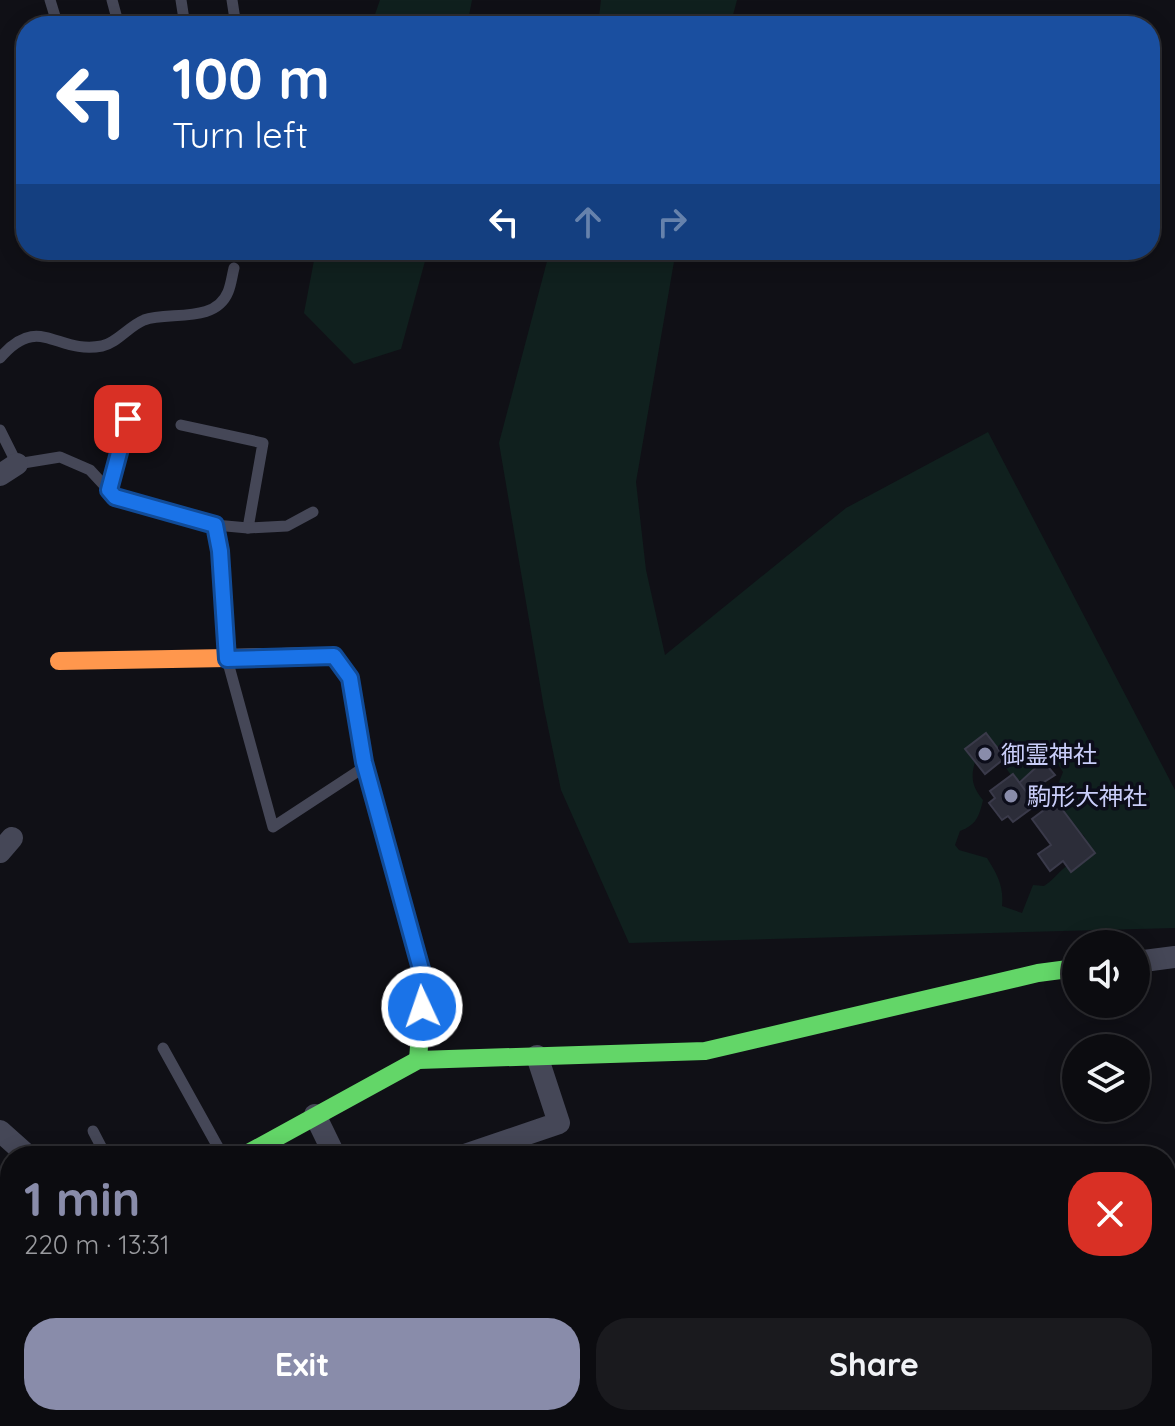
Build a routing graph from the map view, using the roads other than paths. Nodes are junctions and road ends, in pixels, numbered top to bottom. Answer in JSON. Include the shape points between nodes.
{"nodes":[{"id":1,"x":234,"y":268,"type":"dead end"},
{"id":2,"x":0,"y":358,"type":"edge"},
{"id":3,"x":128,"y":419,"type":"dead end"},
{"id":4,"x":181,"y":425,"type":"dead end"},
{"id":5,"x":0,"y":430,"type":"edge"},
{"id":6,"x":9,"y":470,"type":"edge"},
{"id":7,"x":109,"y":490,"type":"junction"},
{"id":8,"x":313,"y":512,"type":"dead end"},
{"id":9,"x":215,"y":525,"type":"junction"},
{"id":10,"x":248,"y":528,"type":"junction"},
{"id":11,"x":227,"y":659,"type":"junction"},
{"id":12,"x":59,"y":661,"type":"dead end"},
{"id":13,"x":365,"y":766,"type":"junction"},
{"id":14,"x":1175,"y":957,"type":"edge"},
{"id":15,"x":1150,"y":960,"type":"edge"},
{"id":16,"x":1062,"y":970,"type":"edge"},
{"id":17,"x":163,"y":1048,"type":"dead end"},
{"id":18,"x":537,"y":1056,"type":"junction"},
{"id":19,"x":418,"y":1060,"type":"junction"},
{"id":20,"x":315,"y":1115,"type":"junction"},
{"id":21,"x":0,"y":1131,"type":"edge"},
{"id":22,"x":93,"y":1131,"type":"dead end"},
{"id":23,"x":17,"y":1146,"type":"edge"},
{"id":24,"x":101,"y":1146,"type":"edge"},
{"id":25,"x":217,"y":1146,"type":"edge"},
{"id":26,"x":261,"y":1146,"type":"edge"},
{"id":27,"x":330,"y":1146,"type":"edge"},
{"id":28,"x":491,"y":1146,"type":"edge"}],
"edges":[{"from":1,"to":2,"type":"lane","via":[[227,295],[213,309],[160,315],[105,346],[84,347],[32,335],[14,341]]},
{"from":3,"to":7,"type":"lane"},
{"from":4,"to":10,"type":"lane","via":[[263,443]]},
{"from":5,"to":6,"type":"lane"},
{"from":6,"to":7,"type":"lane","via":[[60,457],[90,470]]},
{"from":7,"to":9,"type":"lane","via":[[115,497]]},
{"from":8,"to":10,"type":"lane","via":[[287,526]]},
{"from":9,"to":10,"type":"lane"},
{"from":9,"to":11,"type":"lane"},
{"from":11,"to":12,"type":"street"},
{"from":11,"to":13,"type":"street","via":[[334,656],[350,678]]},
{"from":11,"to":13,"type":"lane","via":[[273,827]]},
{"from":13,"to":19,"type":"street","via":[[424,980]]},
{"from":14,"to":15,"type":"street"},
{"from":16,"to":18,"type":"street","via":[[705,1051]]},
{"from":17,"to":25,"type":"lane"},
{"from":18,"to":19,"type":"street"},
{"from":18,"to":28,"type":"street","via":[[559,1123]]},
{"from":19,"to":20,"type":"street"},
{"from":20,"to":26,"type":"street"},
{"from":20,"to":27,"type":"street"},
{"from":21,"to":23,"type":"street"},
{"from":22,"to":24,"type":"lane"}]}
